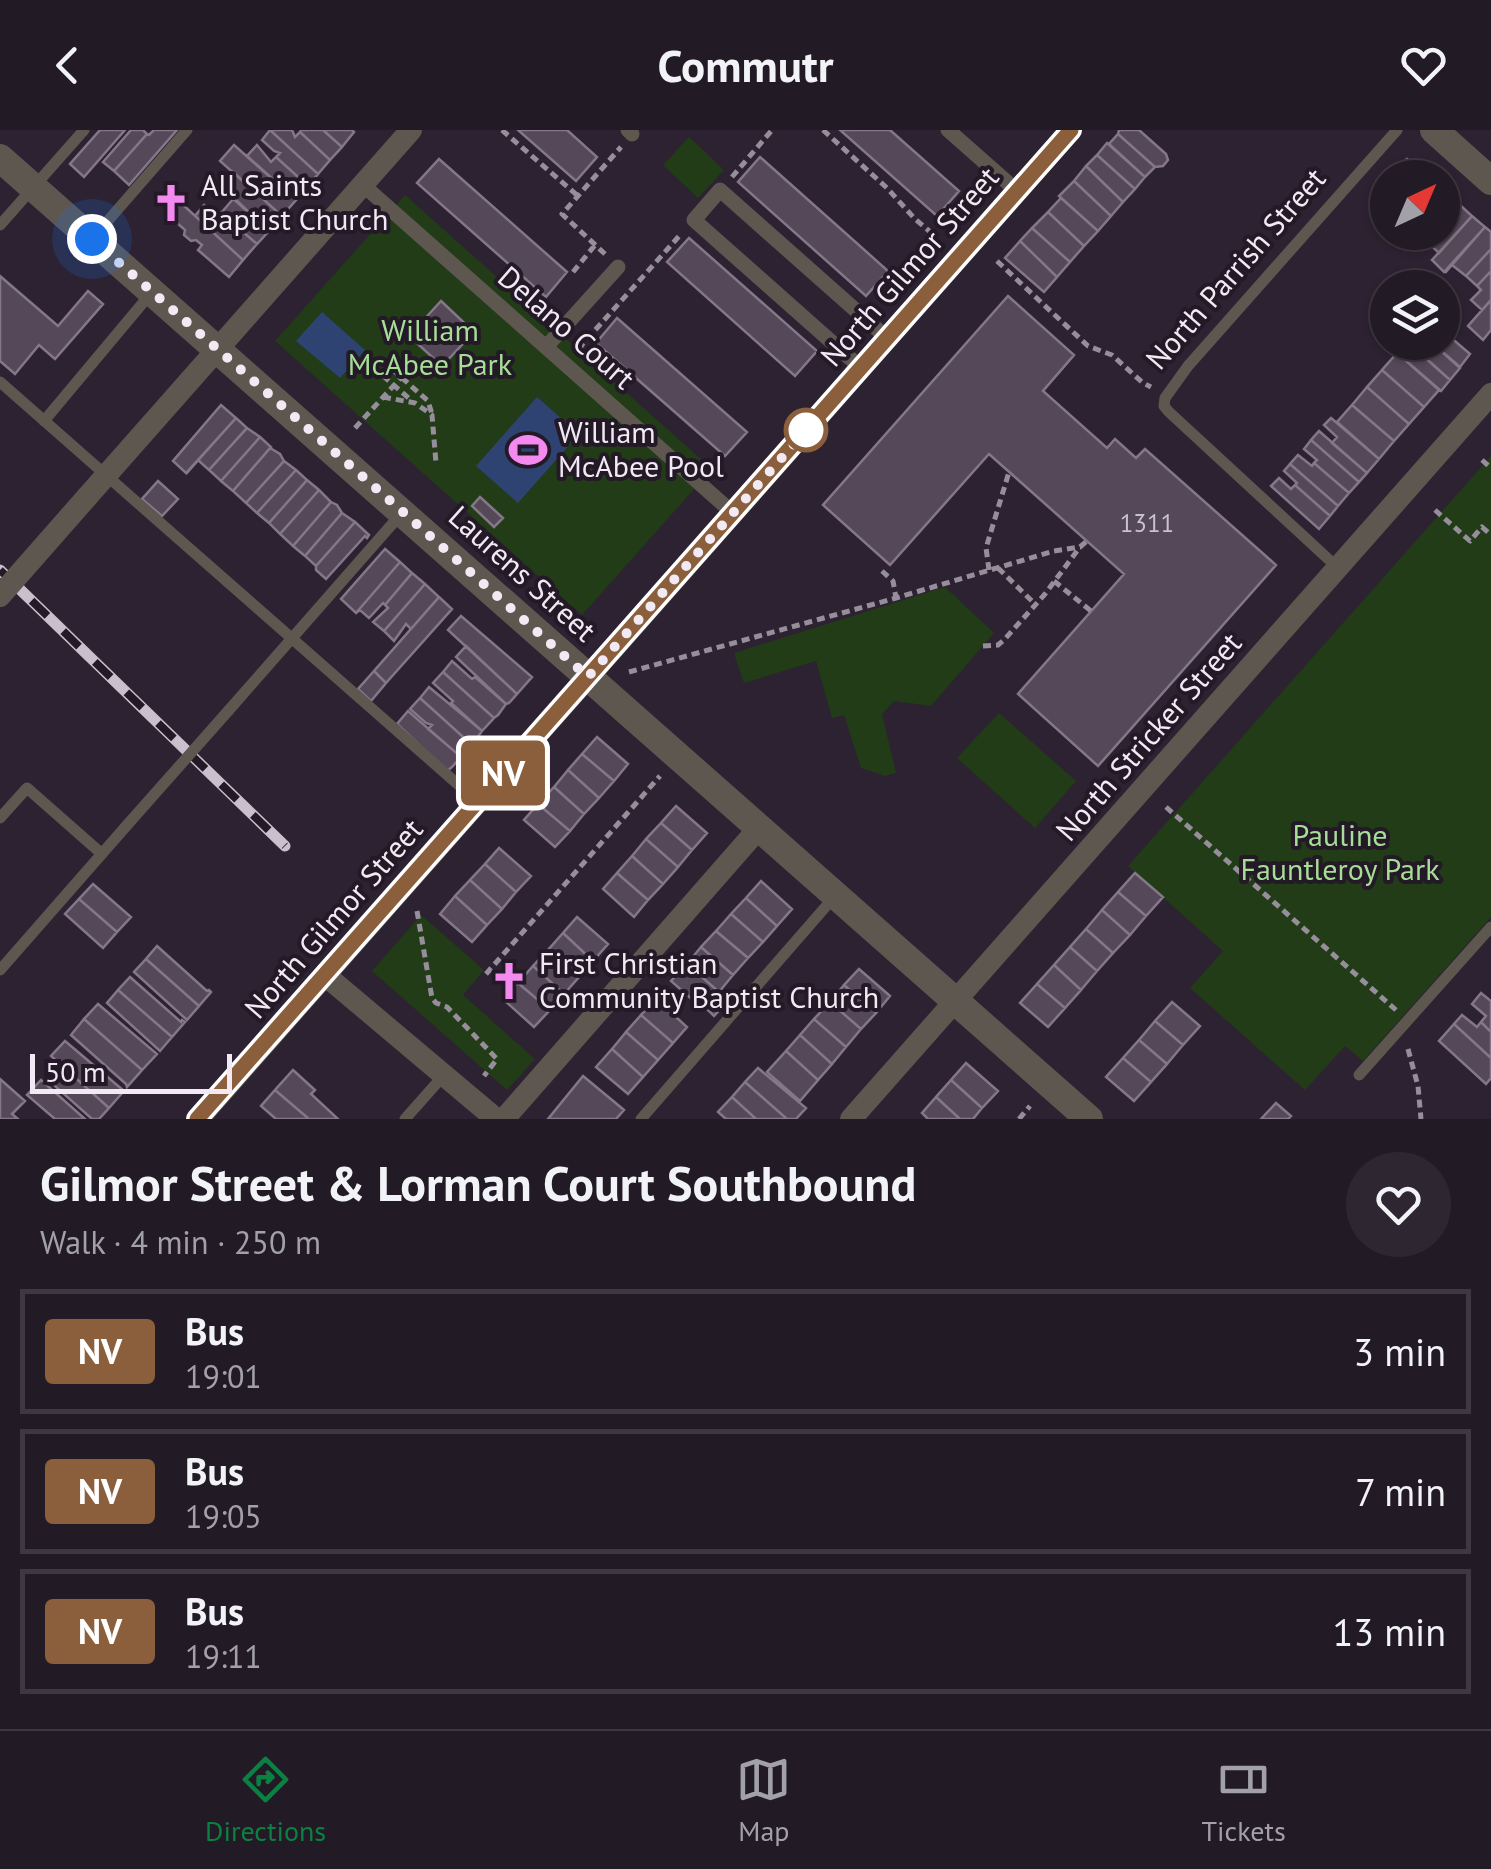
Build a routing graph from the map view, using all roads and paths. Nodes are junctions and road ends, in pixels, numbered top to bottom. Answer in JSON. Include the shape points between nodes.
{"nodes":[{"id":1,"x":84,"y":130,"type":"edge"},
{"id":2,"x":187,"y":130,"type":"edge"},
{"id":3,"x":412,"y":130,"type":"edge"},
{"id":4,"x":502,"y":130,"type":"edge"},
{"id":5,"x":772,"y":130,"type":"edge"},
{"id":6,"x":823,"y":130,"type":"edge"},
{"id":7,"x":948,"y":130,"type":"edge"},
{"id":8,"x":1071,"y":130,"type":"edge"},
{"id":9,"x":1396,"y":130,"type":"edge"},
{"id":10,"x":1434,"y":130,"type":"edge"},
{"id":11,"x":630,"y":132,"type":"edge"},
{"id":12,"x":0,"y":158,"type":"edge"},
{"id":13,"x":1491,"y":181,"type":"edge"},
{"id":14,"x":362,"y":185,"type":"junction"},
{"id":15,"x":33,"y":187,"type":"junction"},
{"id":16,"x":722,"y":187,"type":"dead end"},
{"id":17,"x":1017,"y":191,"type":"junction"},
{"id":18,"x":578,"y":196,"type":"junction"},
{"id":19,"x":0,"y":225,"type":"edge"},
{"id":20,"x":686,"y":228,"type":"dead end"},
{"id":21,"x":934,"y":235,"type":"dead end"},
{"id":22,"x":92,"y":239,"type":"junction"},
{"id":23,"x":596,"y":245,"type":"junction"},
{"id":24,"x":996,"y":260,"type":"dead end"},
{"id":25,"x":618,"y":267,"type":"junction"},
{"id":26,"x":573,"y":272,"type":"dead end"},
{"id":27,"x":637,"y":284,"type":"junction"},
{"id":28,"x":152,"y":292,"type":"junction"},
{"id":29,"x":887,"y":338,"type":"junction"},
{"id":30,"x":546,"y":347,"type":"junction"},
{"id":31,"x":218,"y":349,"type":"junction"},
{"id":32,"x":595,"y":360,"type":"dead end"},
{"id":33,"x":373,"y":368,"type":"dead end"},
{"id":34,"x":860,"y":368,"type":"junction"},
{"id":35,"x":392,"y":369,"type":"dead end"},
{"id":36,"x":407,"y":371,"type":"dead end"},
{"id":37,"x":402,"y":377,"type":"junction"},
{"id":38,"x":0,"y":382,"type":"edge"},
{"id":39,"x":393,"y":386,"type":"junction"},
{"id":40,"x":413,"y":387,"type":"junction"},
{"id":41,"x":1156,"y":388,"type":"dead end"},
{"id":42,"x":1491,"y":394,"type":"edge"},
{"id":43,"x":406,"y":396,"type":"junction"},
{"id":44,"x":383,"y":397,"type":"junction"},
{"id":45,"x":425,"y":398,"type":"junction"},
{"id":46,"x":419,"y":406,"type":"junction"},
{"id":47,"x":432,"y":416,"type":"junction"},
{"id":48,"x":44,"y":420,"type":"junction"},
{"id":49,"x":354,"y":428,"type":"dead end"},
{"id":50,"x":1482,"y":460,"type":"dead end"},
{"id":51,"x":436,"y":463,"type":"dead end"},
{"id":52,"x":1491,"y":468,"type":"edge"},
{"id":53,"x":1009,"y":472,"type":"dead end"},
{"id":54,"x":107,"y":475,"type":"junction"},
{"id":55,"x":1435,"y":510,"type":"dead end"},
{"id":56,"x":403,"y":512,"type":"junction"},
{"id":57,"x":733,"y":513,"type":"junction"},
{"id":58,"x":1491,"y":535,"type":"edge"},
{"id":59,"x":1088,"y":541,"type":"dead end"},
{"id":60,"x":1080,"y":547,"type":"junction"},
{"id":61,"x":998,"y":568,"type":"junction"},
{"id":62,"x":1338,"y":568,"type":"junction"},
{"id":63,"x":989,"y":570,"type":"junction"},
{"id":64,"x":882,"y":571,"type":"dead end"},
{"id":65,"x":1054,"y":581,"type":"junction"},
{"id":66,"x":0,"y":596,"type":"edge"},
{"id":67,"x":896,"y":598,"type":"junction"},
{"id":68,"x":1036,"y":605,"type":"junction"},
{"id":69,"x":1091,"y":611,"type":"dead end"},
{"id":70,"x":292,"y":638,"type":"junction"},
{"id":71,"x":983,"y":646,"type":"dead end"},
{"id":72,"x":629,"y":672,"type":"dead end"},
{"id":73,"x":588,"y":677,"type":"junction"},
{"id":74,"x":660,"y":776,"type":"dead end"},
{"id":75,"x":478,"y":802,"type":"junction"},
{"id":76,"x":1166,"y":806,"type":"dead end"},
{"id":77,"x":0,"y":818,"type":"edge"},
{"id":78,"x":759,"y":828,"type":"junction"},
{"id":79,"x":102,"y":854,"type":"junction"},
{"id":80,"x":836,"y":896,"type":"junction"},
{"id":81,"x":416,"y":910,"type":"dead end"},
{"id":82,"x":1491,"y":926,"type":"edge"},
{"id":83,"x":0,"y":970,"type":"edge"},
{"id":84,"x":486,"y":974,"type":"dead end"},
{"id":85,"x":324,"y":976,"type":"junction"},
{"id":86,"x":955,"y":1001,"type":"junction"},
{"id":87,"x":1405,"y":1024,"type":"junction"},
{"id":88,"x":1359,"y":1075,"type":"dead end"},
{"id":89,"x":444,"y":1076,"type":"junction"},
{"id":90,"x":484,"y":1076,"type":"dead end"},
{"id":91,"x":1030,"y":1106,"type":"dead end"},
{"id":92,"x":198,"y":1119,"type":"edge"},
{"id":93,"x":406,"y":1119,"type":"edge"},
{"id":94,"x":496,"y":1119,"type":"edge"},
{"id":95,"x":504,"y":1119,"type":"edge"},
{"id":96,"x":641,"y":1119,"type":"edge"},
{"id":97,"x":851,"y":1119,"type":"edge"},
{"id":98,"x":1019,"y":1119,"type":"edge"},
{"id":99,"x":1089,"y":1119,"type":"edge"},
{"id":100,"x":1421,"y":1119,"type":"edge"}],
"edges":[{"from":1,"to":15,"type":"lane"},
{"from":2,"to":22,"type":"lane"},
{"from":3,"to":14,"type":"street"},
{"from":4,"to":18,"type":"path"},
{"from":5,"to":16,"type":"path"},
{"from":6,"to":21,"type":"path"},
{"from":7,"to":17,"type":"street"},
{"from":8,"to":17,"type":"street","name":"North Gilmor Street"},
{"from":9,"to":62,"type":"lane","name":"North Parrish Street","via":[[1165,398],[1168,412]]},
{"from":10,"to":13,"type":"street"},
{"from":11,"to":18,"type":"path"},
{"from":12,"to":15,"type":"street","name":"Laurens Street"},
{"from":14,"to":30,"type":"street","name":"Delano Court"},
{"from":14,"to":31,"type":"street"},
{"from":15,"to":19,"type":"lane"},
{"from":15,"to":22,"type":"street","name":"Laurens Street"},
{"from":17,"to":29,"type":"street","name":"North Gilmor Street"},
{"from":18,"to":23,"type":"path","via":[[562,214]]},
{"from":20,"to":27,"type":"path"},
{"from":22,"to":28,"type":"street","name":"Laurens Street"},
{"from":23,"to":25,"type":"path"},
{"from":23,"to":26,"type":"path"},
{"from":24,"to":41,"type":"path","via":[[1088,346]]},
{"from":25,"to":27,"type":"path"},
{"from":25,"to":30,"type":"street"},
{"from":27,"to":32,"type":"path","via":[[580,347]]},
{"from":28,"to":31,"type":"street","name":"Laurens Street"},
{"from":28,"to":48,"type":"lane"},
{"from":29,"to":34,"type":"street","name":"North Gilmor Street"},
{"from":29,"to":34,"type":"street","via":[[720,190],[694,220]]},
{"from":30,"to":57,"type":"street","name":"Delano Court"},
{"from":31,"to":54,"type":"street"},
{"from":31,"to":56,"type":"street","name":"Laurens Street"},
{"from":33,"to":39,"type":"path"},
{"from":34,"to":57,"type":"street","name":"North Gilmor Street"},
{"from":35,"to":37,"type":"path"},
{"from":36,"to":37,"type":"path"},
{"from":37,"to":39,"type":"path"},
{"from":37,"to":40,"type":"path"},
{"from":38,"to":48,"type":"lane"},
{"from":39,"to":43,"type":"path"},
{"from":39,"to":44,"type":"path"},
{"from":40,"to":43,"type":"path"},
{"from":40,"to":45,"type":"path"},
{"from":42,"to":62,"type":"street","name":"North Stricker Street"},
{"from":43,"to":46,"type":"path"},
{"from":44,"to":46,"type":"path"},
{"from":44,"to":49,"type":"path"},
{"from":45,"to":46,"type":"path"},
{"from":45,"to":47,"type":"path"},
{"from":46,"to":47,"type":"path"},
{"from":47,"to":51,"type":"path"},
{"from":48,"to":54,"type":"lane"},
{"from":50,"to":52,"type":"path"},
{"from":53,"to":63,"type":"path","via":[[986,548]]},
{"from":54,"to":66,"type":"street","bridge":true},
{"from":54,"to":70,"type":"lane"},
{"from":55,"to":58,"type":"path","via":[[1470,541],[1482,527]]},
{"from":56,"to":70,"type":"lane"},
{"from":56,"to":73,"type":"street","name":"Laurens Street"},
{"from":57,"to":73,"type":"street","name":"North Gilmor Street"},
{"from":59,"to":60,"type":"path"},
{"from":60,"to":61,"type":"path"},
{"from":60,"to":65,"type":"path"},
{"from":61,"to":63,"type":"path"},
{"from":61,"to":68,"type":"path"},
{"from":62,"to":86,"type":"street","name":"North Stricker Street"},
{"from":63,"to":67,"type":"path"},
{"from":64,"to":67,"type":"path"},
{"from":65,"to":68,"type":"path"},
{"from":65,"to":69,"type":"path"},
{"from":67,"to":72,"type":"path"},
{"from":68,"to":71,"type":"path","via":[[1004,640]]},
{"from":70,"to":75,"type":"lane"},
{"from":70,"to":79,"type":"lane","bridge":true},
{"from":73,"to":75,"type":"street","name":"North Gilmor Street"},
{"from":73,"to":78,"type":"street","name":"Laurens Street"},
{"from":74,"to":84,"type":"path"},
{"from":75,"to":85,"type":"street","name":"North Gilmor Street"},
{"from":76,"to":87,"type":"path"},
{"from":77,"to":79,"type":"lane","via":[[27,788]]},
{"from":78,"to":80,"type":"street","name":"Laurens Street"},
{"from":78,"to":95,"type":"street"},
{"from":79,"to":83,"type":"lane"},
{"from":80,"to":86,"type":"street","name":"Laurens Street"},
{"from":80,"to":96,"type":"lane"},
{"from":81,"to":90,"type":"path","via":[[432,998],[497,1059]]},
{"from":82,"to":87,"type":"lane"},
{"from":85,"to":89,"type":"street"},
{"from":85,"to":92,"type":"street","name":"North Gilmor Street"},
{"from":86,"to":97,"type":"street","name":"North Stricker Street"},
{"from":86,"to":99,"type":"street","name":"Laurens Street"},
{"from":87,"to":88,"type":"lane"},
{"from":87,"to":100,"type":"path"},
{"from":89,"to":93,"type":"lane"},
{"from":89,"to":94,"type":"street"},
{"from":91,"to":98,"type":"path"}]}
